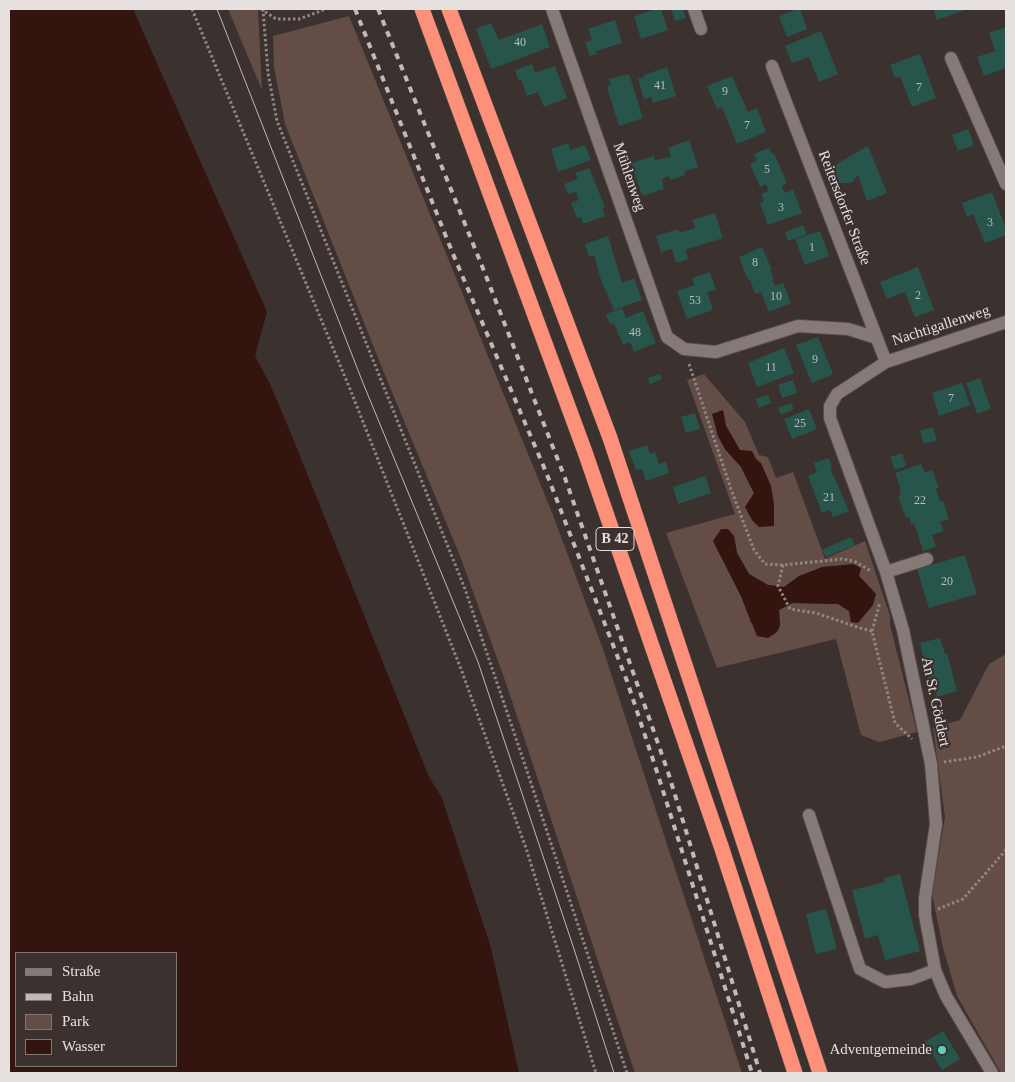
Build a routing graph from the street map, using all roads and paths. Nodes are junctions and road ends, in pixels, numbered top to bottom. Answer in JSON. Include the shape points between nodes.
{"nodes":[{"id":1,"x":192,"y":9,"type":"edge"},
{"id":2,"x":262,"y":9,"type":"edge"},
{"id":3,"x":326,"y":9,"type":"edge"},
{"id":4,"x":422,"y":9,"type":"edge"},
{"id":5,"x":449,"y":9,"type":"edge"},
{"id":6,"x":552,"y":9,"type":"edge"},
{"id":7,"x":694,"y":9,"type":"edge"},
{"id":8,"x":701,"y":29,"type":"dead end"},
{"id":9,"x":951,"y":58,"type":"dead end"},
{"id":10,"x":772,"y":66,"type":"dead end"},
{"id":11,"x":1006,"y":184,"type":"edge"},
{"id":12,"x":1006,"y":322,"type":"edge"},
{"id":13,"x":876,"y":338,"type":"junction"},
{"id":14,"x":684,"y":349,"type":"junction"},
{"id":15,"x":886,"y":362,"type":"junction"},
{"id":16,"x":927,"y":559,"type":"dead end"},
{"id":17,"x":783,"y":565,"type":"junction"},
{"id":18,"x":886,"y":573,"type":"junction"},
{"id":19,"x":878,"y":598,"type":"dead end"},
{"id":20,"x":872,"y":631,"type":"junction"},
{"id":21,"x":916,"y":742,"type":"dead end"},
{"id":22,"x":1006,"y":746,"type":"edge"},
{"id":23,"x":931,"y":764,"type":"junction"},
{"id":24,"x":809,"y":815,"type":"dead end"},
{"id":25,"x":1006,"y":850,"type":"edge"},
{"id":26,"x":925,"y":915,"type":"junction"},
{"id":27,"x":935,"y":970,"type":"junction"},
{"id":28,"x":596,"y":1073,"type":"edge"},
{"id":29,"x":627,"y":1073,"type":"edge"},
{"id":30,"x":795,"y":1073,"type":"edge"},
{"id":31,"x":820,"y":1073,"type":"edge"},
{"id":32,"x":992,"y":1073,"type":"edge"}],
"edges":[{"from":1,"to":28,"type":"path","via":[[350,389],[461,669],[526,848]]},
{"from":2,"to":3,"type":"path","bridge":true,"via":[[276,19],[299,19]]},
{"from":2,"to":29,"type":"path","via":[[268,73],[278,121],[465,589]]},
{"from":4,"to":30,"type":"highway","number":"B 42","via":[[586,452]]},
{"from":5,"to":31,"type":"highway","number":"B 42","via":[[610,438]]},
{"from":6,"to":14,"type":"street","name":"Mühlenweg","via":[[667,337]]},
{"from":7,"to":8,"type":"street"},
{"from":9,"to":11,"type":"street"},
{"from":10,"to":13,"type":"street","name":"Reitersdorfer Straße"},
{"from":12,"to":15,"type":"street","name":"Nachtigallenweg"},
{"from":13,"to":14,"type":"street","name":"Nachtigallenweg","via":[[848,329],[798,326],[716,352]]},
{"from":13,"to":15,"type":"street","name":"Reitersdorfer Straße"},
{"from":14,"to":17,"type":"path","via":[[754,550],[765,564]]},
{"from":15,"to":18,"type":"street","name":"An St. Göddert","via":[[837,394],[830,406],[830,418]]},
{"from":16,"to":18,"type":"street"},
{"from":17,"to":18,"type":"path","via":[[842,559],[854,561],[875,575]]},
{"from":17,"to":20,"type":"path","via":[[778,586],[790,609],[816,613]]},
{"from":18,"to":23,"type":"street","name":"An St. Göddert","via":[[903,630]]},
{"from":19,"to":20,"type":"path"},
{"from":20,"to":21,"type":"path","via":[[895,722]]},
{"from":22,"to":23,"type":"path","via":[[977,757]]},
{"from":23,"to":26,"type":"street","name":"An St. Göddert","via":[[936,824]]},
{"from":24,"to":27,"type":"street","via":[[860,969],[885,982],[910,979]]},
{"from":25,"to":26,"type":"path","via":[[963,899]]},
{"from":26,"to":27,"type":"street","name":"An St. Göddert"},
{"from":27,"to":32,"type":"street","name":"An St. Göddert","via":[[946,996]]}]}
